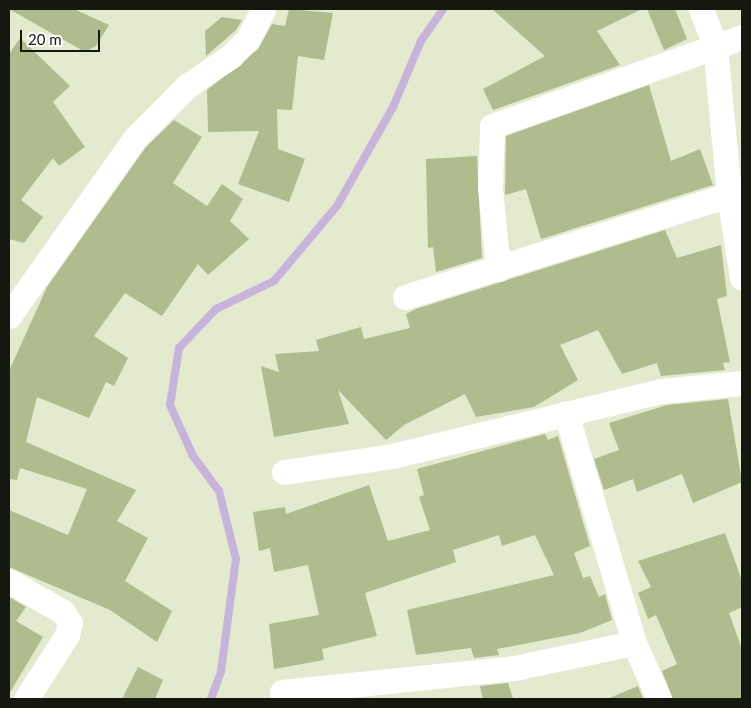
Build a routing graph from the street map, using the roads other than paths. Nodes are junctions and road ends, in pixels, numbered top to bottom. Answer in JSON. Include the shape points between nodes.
{"nodes":[{"id":1,"x":263,"y":9,"type":"edge"},
{"id":2,"x":701,"y":9,"type":"edge"},
{"id":3,"x":742,"y":37,"type":"edge"},
{"id":4,"x":715,"y":46,"type":"junction"},
{"id":5,"x":729,"y":195,"type":"junction"},
{"id":6,"x":498,"y":269,"type":"junction"},
{"id":7,"x":742,"y":278,"type":"edge"},
{"id":8,"x":405,"y":297,"type":"dead end"},
{"id":9,"x":9,"y":316,"type":"edge"},
{"id":10,"x":742,"y":383,"type":"edge"},
{"id":11,"x":566,"y":413,"type":"junction"},
{"id":12,"x":284,"y":472,"type":"dead end"},
{"id":13,"x":9,"y":581,"type":"edge"},
{"id":14,"x":634,"y":643,"type":"junction"},
{"id":15,"x":282,"y":692,"type":"dead end"},
{"id":16,"x":26,"y":699,"type":"edge"},
{"id":17,"x":659,"y":699,"type":"edge"}],
"edges":[{"from":1,"to":9,"type":"street","via":[[248,39],[231,56],[187,86],[135,138]]},
{"from":2,"to":4,"type":"street"},
{"from":3,"to":4,"type":"street"},
{"from":4,"to":5,"type":"street"},
{"from":4,"to":6,"type":"street","via":[[492,126],[490,187]]},
{"from":5,"to":6,"type":"street"},
{"from":5,"to":7,"type":"street"},
{"from":6,"to":8,"type":"street"},
{"from":10,"to":11,"type":"street","via":[[660,391]]},
{"from":11,"to":12,"type":"street","via":[[392,456]]},
{"from":11,"to":14,"type":"street"},
{"from":13,"to":16,"type":"street","via":[[63,612],[70,622],[67,635]]},
{"from":14,"to":15,"type":"street","via":[[514,668]]},
{"from":14,"to":17,"type":"street"}]}
